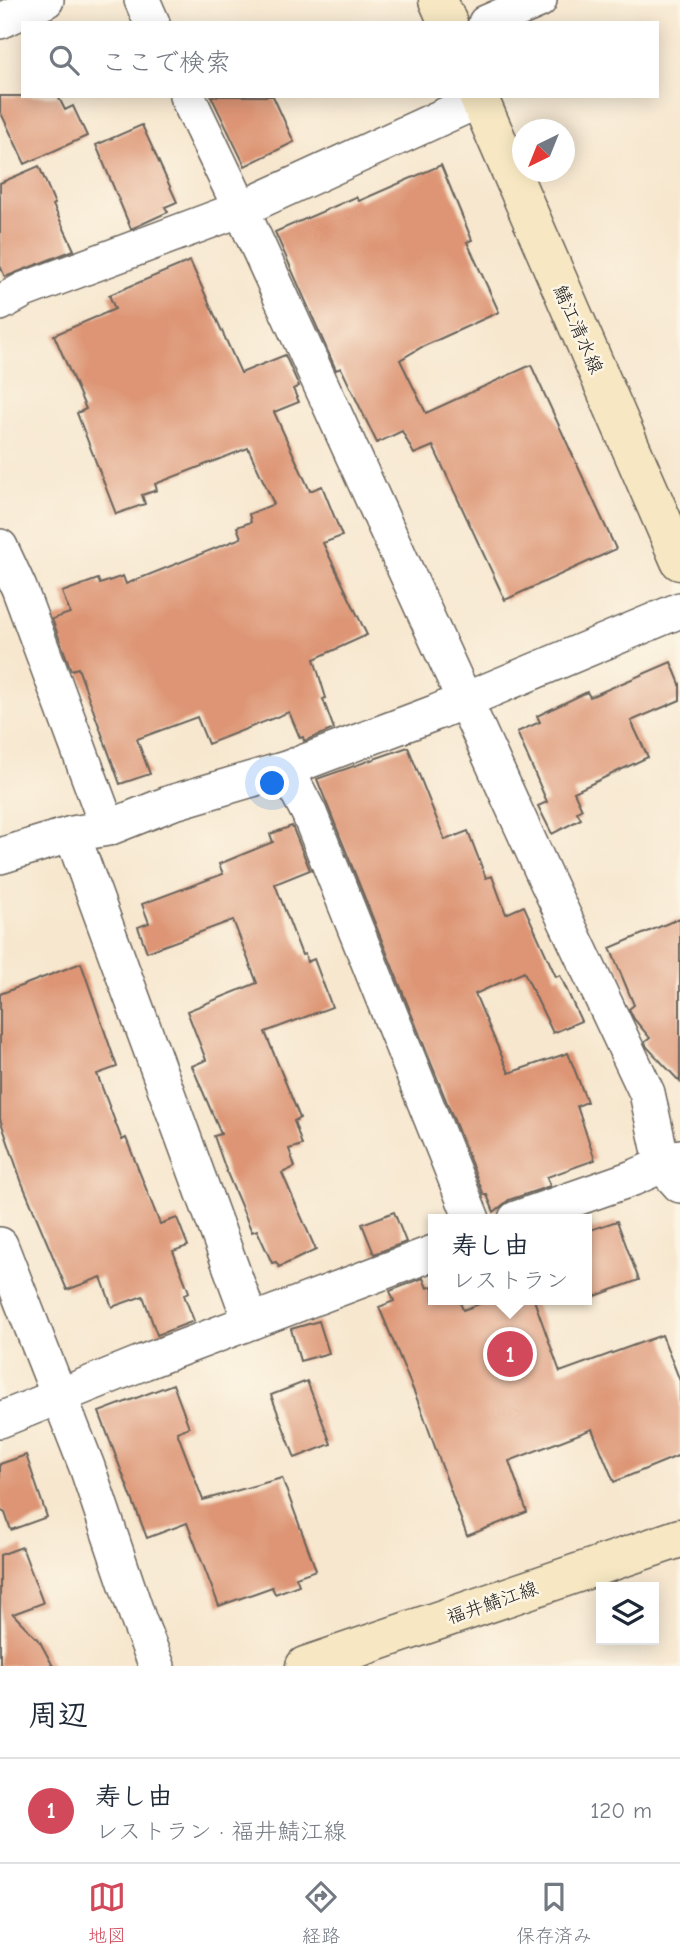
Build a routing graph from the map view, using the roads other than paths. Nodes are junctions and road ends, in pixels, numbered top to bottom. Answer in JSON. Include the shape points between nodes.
{"nodes":[{"id":1,"x":46,"y":0,"type":"edge"},
{"id":2,"x":142,"y":0,"type":"edge"},
{"id":3,"x":438,"y":0,"type":"edge"},
{"id":4,"x":539,"y":0,"type":"edge"},
{"id":5,"x":0,"y":21,"type":"edge"},
{"id":6,"x":151,"y":21,"type":"edge"},
{"id":7,"x":447,"y":21,"type":"edge"},
{"id":8,"x":491,"y":21,"type":"edge"},
{"id":9,"x":188,"y":98,"type":"edge"},
{"id":10,"x":478,"y":98,"type":"edge"},
{"id":11,"x":241,"y":209,"type":"junction"},
{"id":12,"x":0,"y":303,"type":"edge"},
{"id":13,"x":0,"y":547,"type":"edge"},
{"id":14,"x":680,"y":561,"type":"edge"},
{"id":15,"x":680,"y":610,"type":"edge"},
{"id":16,"x":466,"y":700,"type":"junction"},
{"id":17,"x":286,"y":769,"type":"junction"},
{"id":18,"x":108,"y":828,"type":"junction"},
{"id":19,"x":72,"y":834,"type":"junction"},
{"id":20,"x":0,"y":856,"type":"edge"},
{"id":21,"x":675,"y":1169,"type":"edge"},
{"id":22,"x":469,"y":1214,"type":"edge"},
{"id":23,"x":532,"y":1214,"type":"edge"},
{"id":24,"x":0,"y":1245,"type":"edge"},
{"id":25,"x":428,"y":1255,"type":"edge"},
{"id":26,"x":251,"y":1322,"type":"junction"},
{"id":27,"x":61,"y":1397,"type":"junction"},
{"id":28,"x":0,"y":1420,"type":"edge"},
{"id":29,"x":680,"y":1538,"type":"edge"},
{"id":30,"x":157,"y":1666,"type":"edge"},
{"id":31,"x":305,"y":1666,"type":"edge"}],
"edges":[{"from":1,"to":5,"type":"street"},
{"from":2,"to":6,"type":"street"},
{"from":3,"to":7,"type":"main road"},
{"from":4,"to":8,"type":"street"},
{"from":9,"to":11,"type":"street"},
{"from":10,"to":11,"type":"street"},
{"from":10,"to":14,"type":"main road","name":"鯖江清水線"},
{"from":11,"to":12,"type":"street"},
{"from":11,"to":16,"type":"street"},
{"from":13,"to":18,"type":"street"},
{"from":15,"to":16,"type":"street"},
{"from":16,"to":17,"type":"street"},
{"from":16,"to":21,"type":"street","via":[[648,1093]]},
{"from":17,"to":18,"type":"street","via":[[172,803]]},
{"from":17,"to":22,"type":"street","via":[[309,813]]},
{"from":18,"to":19,"type":"street"},
{"from":19,"to":20,"type":"street"},
{"from":19,"to":26,"type":"street"},
{"from":21,"to":23,"type":"street"},
{"from":24,"to":27,"type":"street"},
{"from":25,"to":26,"type":"street"},
{"from":26,"to":27,"type":"street"},
{"from":27,"to":28,"type":"street"},
{"from":27,"to":30,"type":"street"},
{"from":29,"to":31,"type":"main road","name":"福井鯖江線"}]}
